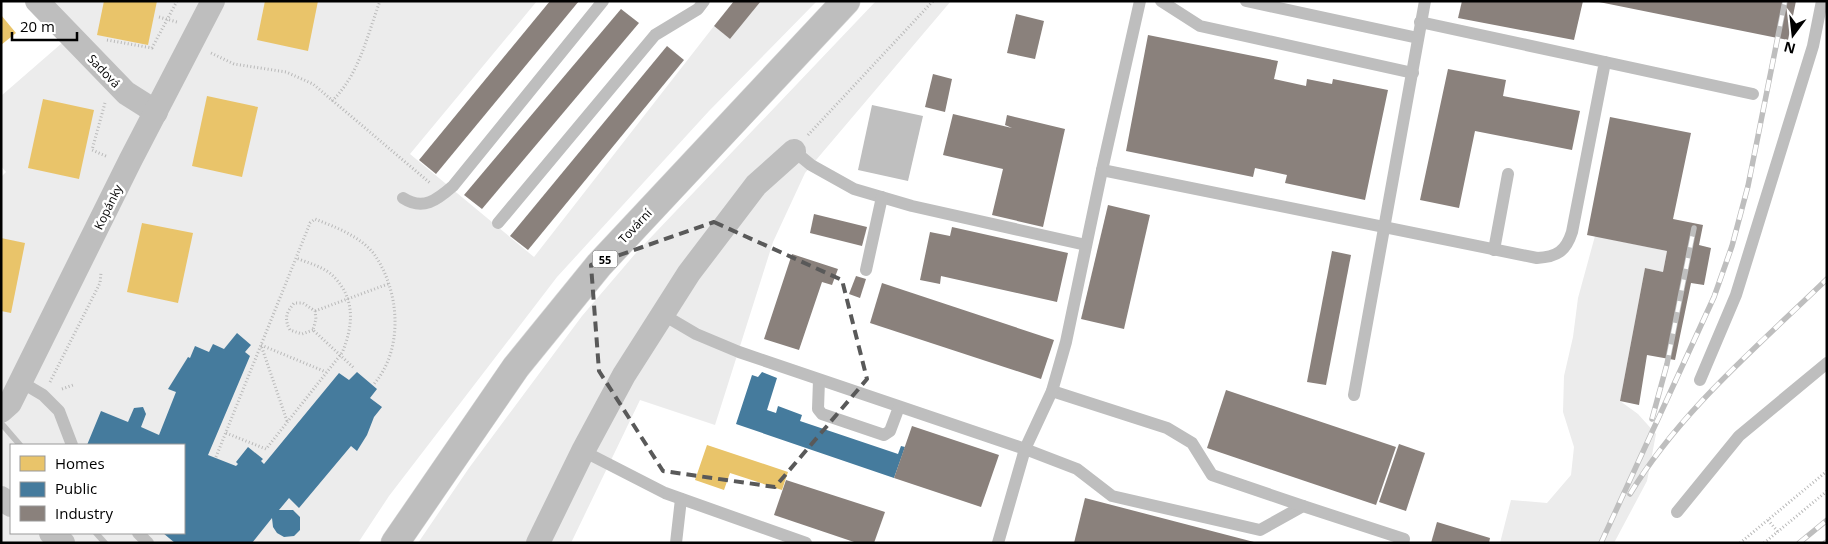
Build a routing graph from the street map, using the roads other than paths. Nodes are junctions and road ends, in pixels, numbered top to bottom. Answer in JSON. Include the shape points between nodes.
{"nodes":[{"id":1,"x":37,"y":1,"type":"edge"},
{"id":2,"x":213,"y":1,"type":"edge"},
{"id":3,"x":603,"y":1,"type":"edge"},
{"id":4,"x":704,"y":1,"type":"edge"},
{"id":5,"x":846,"y":1,"type":"edge"},
{"id":6,"x":1140,"y":1,"type":"edge"},
{"id":7,"x":1161,"y":1,"type":"edge"},
{"id":8,"x":1246,"y":1,"type":"edge"},
{"id":9,"x":1425,"y":1,"type":"edge"},
{"id":10,"x":1822,"y":1,"type":"edge"},
{"id":11,"x":1420,"y":22,"type":"junction"},
{"id":12,"x":1418,"y":38,"type":"junction"},
{"id":13,"x":1605,"y":62,"type":"junction"},
{"id":14,"x":1413,"y":73,"type":"junction"},
{"id":15,"x":1753,"y":94,"type":"dead end"},
{"id":16,"x":156,"y":112,"type":"junction"},
{"id":17,"x":794,"y":151,"type":"joint"},
{"id":18,"x":1102,"y":170,"type":"junction"},
{"id":19,"x":1508,"y":174,"type":"dead end"},
{"id":20,"x":882,"y":197,"type":"junction"},
{"id":21,"x":402,"y":198,"type":"dead end"},
{"id":22,"x":498,"y":223,"type":"dead end"},
{"id":23,"x":1382,"y":228,"type":"junction"},
{"id":24,"x":1086,"y":245,"type":"junction"},
{"id":25,"x":1494,"y":250,"type":"junction"},
{"id":26,"x":866,"y":270,"type":"dead end"},
{"id":27,"x":662,"y":314,"type":"junction"},
{"id":28,"x":1827,"y":363,"type":"edge"},
{"id":29,"x":819,"y":380,"type":"junction"},
{"id":30,"x":1700,"y":380,"type":"dead end"},
{"id":31,"x":21,"y":382,"type":"junction"},
{"id":32,"x":1052,"y":391,"type":"junction"},
{"id":33,"x":1354,"y":395,"type":"dead end"},
{"id":34,"x":899,"y":406,"type":"junction"},
{"id":35,"x":6,"y":407,"type":"edge"},
{"id":36,"x":72,"y":444,"type":"edge"},
{"id":37,"x":1025,"y":449,"type":"junction"},
{"id":38,"x":583,"y":451,"type":"junction"},
{"id":39,"x":681,"y":499,"type":"junction"},
{"id":40,"x":1303,"y":506,"type":"junction"},
{"id":41,"x":1677,"y":512,"type":"dead end"},
{"id":42,"x":52,"y":534,"type":"edge"},
{"id":43,"x":139,"y":534,"type":"edge"},
{"id":44,"x":63,"y":543,"type":"edge"},
{"id":45,"x":148,"y":543,"type":"edge"},
{"id":46,"x":395,"y":543,"type":"edge"},
{"id":47,"x":538,"y":543,"type":"edge"},
{"id":48,"x":676,"y":543,"type":"edge"},
{"id":49,"x":806,"y":543,"type":"edge"},
{"id":50,"x":998,"y":543,"type":"edge"},
{"id":51,"x":1403,"y":543,"type":"edge"}],
"edges":[{"from":1,"to":16,"type":"street","name":"Sadová","via":[[126,94]]},
{"from":2,"to":16,"type":"street","name":"Kopánky"},
{"from":3,"to":21,"type":"lane","via":[[453,186],[440,198],[426,204],[414,204]]},
{"from":4,"to":22,"type":"lane","via":[[698,9],[655,35]]},
{"from":5,"to":46,"type":"main road","name":"Tovární","number":"55","via":[[599,265],[516,367]]},
{"from":6,"to":18,"type":"lane"},
{"from":7,"to":14,"type":"lane","via":[[1200,26]]},
{"from":8,"to":12,"type":"lane"},
{"from":9,"to":11,"type":"lane"},
{"from":10,"to":30,"type":"lane","via":[[1813,46],[1736,295]]},
{"from":11,"to":12,"type":"lane"},
{"from":11,"to":13,"type":"lane"},
{"from":12,"to":14,"type":"lane"},
{"from":13,"to":15,"type":"lane"},
{"from":13,"to":25,"type":"lane","via":[[1568,244],[1560,253],[1538,258]]},
{"from":14,"to":23,"type":"lane"},
{"from":16,"to":31,"type":"street","name":"Kopánky"},
{"from":17,"to":20,"type":"lane","via":[[854,190]]},
{"from":17,"to":27,"type":"street","via":[[756,185],[722,227]]},
{"from":18,"to":23,"type":"lane"},
{"from":18,"to":24,"type":"lane"},
{"from":19,"to":25,"type":"lane"},
{"from":20,"to":24,"type":"lane"},
{"from":20,"to":26,"type":"lane"},
{"from":23,"to":25,"type":"lane"},
{"from":23,"to":33,"type":"lane"},
{"from":24,"to":32,"type":"lane","via":[[1066,342]]},
{"from":27,"to":29,"type":"lane","via":[[696,334]]},
{"from":27,"to":38,"type":"street"},
{"from":28,"to":41,"type":"lane","via":[[1739,436]]},
{"from":29,"to":34,"type":"lane"},
{"from":29,"to":34,"type":"lane","via":[[818,409],[822,414],[884,435],[890,431]]},
{"from":31,"to":35,"type":"street","name":"Kopánky"},
{"from":31,"to":36,"type":"lane","via":[[43,395],[59,411]]},
{"from":32,"to":37,"type":"lane"},
{"from":32,"to":40,"type":"lane","via":[[1167,428],[1192,443],[1212,475]]},
{"from":34,"to":37,"type":"lane"},
{"from":37,"to":40,"type":"lane","via":[[1077,469],[1112,496],[1260,530]]},
{"from":37,"to":50,"type":"lane"},
{"from":38,"to":39,"type":"lane"},
{"from":38,"to":47,"type":"street"},
{"from":39,"to":48,"type":"lane"},
{"from":39,"to":49,"type":"lane"},
{"from":40,"to":51,"type":"lane","via":[[1404,539]]},
{"from":42,"to":44,"type":"street"},
{"from":43,"to":45,"type":"lane"}]}
